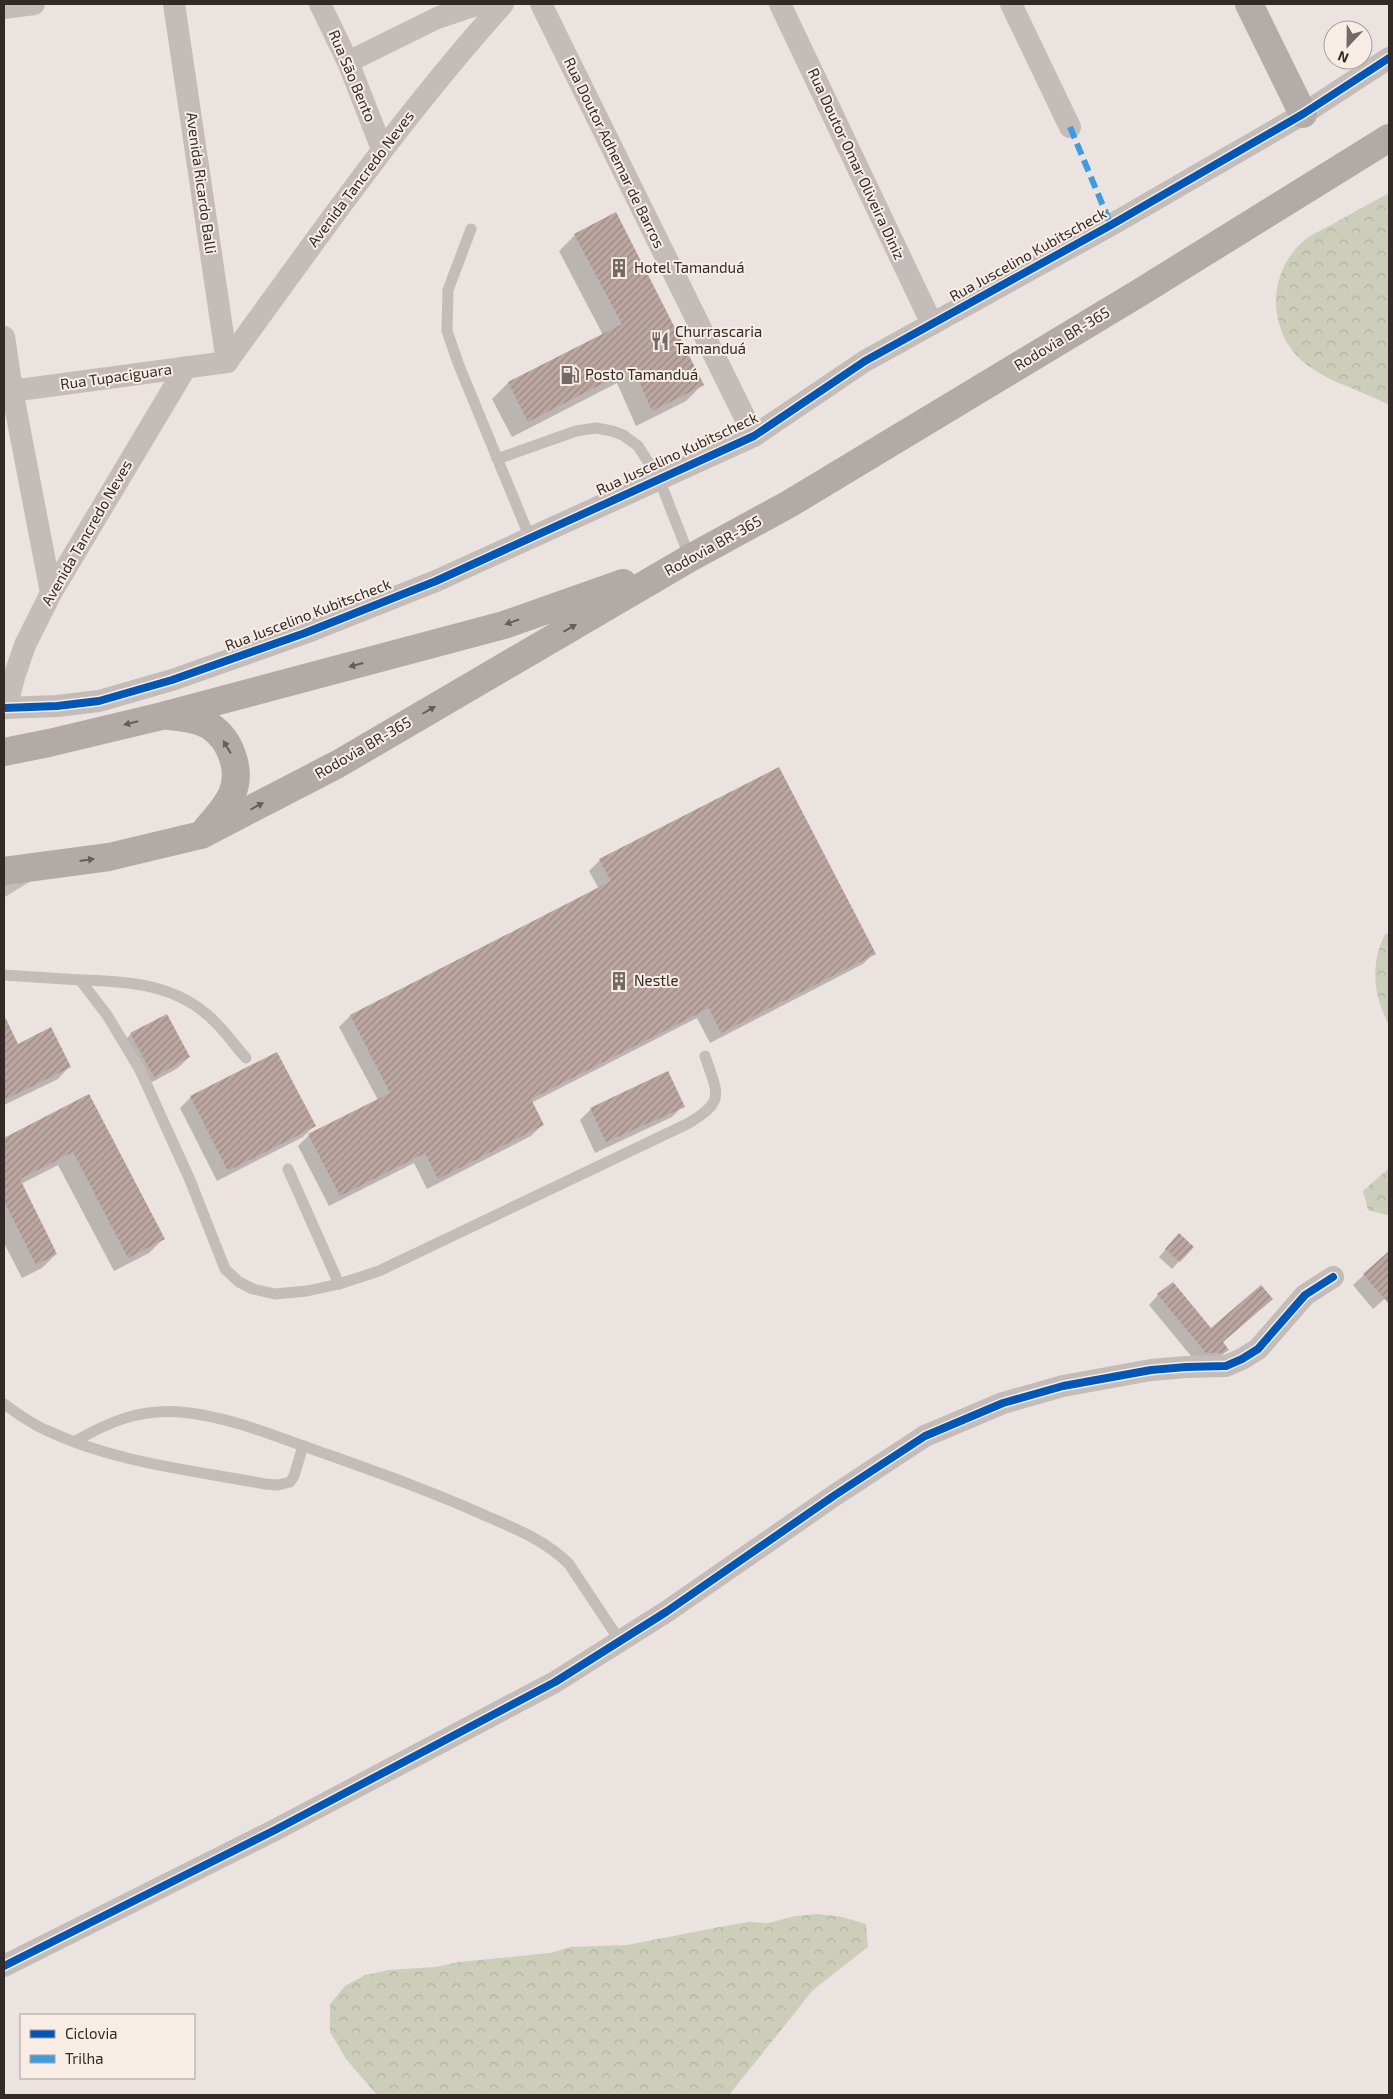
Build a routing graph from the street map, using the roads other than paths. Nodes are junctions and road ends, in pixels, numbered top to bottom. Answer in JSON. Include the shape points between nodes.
{"nodes":[{"id":1,"x":34,"y":4,"type":"edge"},
{"id":2,"x":174,"y":4,"type":"edge"},
{"id":3,"x":320,"y":4,"type":"edge"},
{"id":4,"x":479,"y":4,"type":"edge"},
{"id":5,"x":503,"y":4,"type":"edge"},
{"id":6,"x":541,"y":4,"type":"edge"},
{"id":7,"x":780,"y":4,"type":"edge"},
{"id":8,"x":1011,"y":4,"type":"edge"},
{"id":9,"x":1249,"y":4,"type":"edge"},
{"id":10,"x":4,"y":8,"type":"edge"},
{"id":11,"x":1389,"y":58,"type":"edge"},
{"id":12,"x":348,"y":62,"type":"junction"},
{"id":13,"x":1303,"y":114,"type":"junction"},
{"id":14,"x":1070,"y":127,"type":"dead end"},
{"id":15,"x":1389,"y":138,"type":"edge"},
{"id":16,"x":382,"y":149,"type":"junction"},
{"id":17,"x":472,"y":229,"type":"dead end"},
{"id":18,"x":932,"y":324,"type":"junction"},
{"id":19,"x":4,"y":337,"type":"edge"},
{"id":20,"x":227,"y":362,"type":"junction"},
{"id":21,"x":186,"y":367,"type":"junction"},
{"id":22,"x":8,"y":391,"type":"edge"},
{"id":23,"x":754,"y":436,"type":"junction"},
{"id":24,"x":498,"y":460,"type":"junction"},
{"id":25,"x":659,"y":479,"type":"junction"},
{"id":26,"x":530,"y":538,"type":"junction"},
{"id":27,"x":690,"y":558,"type":"junction"},
{"id":28,"x":51,"y":592,"type":"junction"},
{"id":29,"x":5,"y":708,"type":"edge"},
{"id":30,"x":162,"y":716,"type":"junction"},
{"id":31,"x":4,"y":752,"type":"edge"},
{"id":32,"x":201,"y":835,"type":"junction"},
{"id":33,"x":46,"y":866,"type":"junction"},
{"id":34,"x":4,"y":871,"type":"edge"},
{"id":35,"x":4,"y":891,"type":"edge"},
{"id":36,"x":4,"y":974,"type":"edge"},
{"id":37,"x":80,"y":980,"type":"junction"},
{"id":38,"x":706,"y":1056,"type":"dead end"},
{"id":39,"x":246,"y":1058,"type":"dead end"},
{"id":40,"x":288,"y":1169,"type":"dead end"},
{"id":41,"x":1333,"y":1277,"type":"dead end"},
{"id":42,"x":339,"y":1284,"type":"junction"},
{"id":43,"x":4,"y":1404,"type":"edge"},
{"id":44,"x":74,"y":1442,"type":"junction"},
{"id":45,"x":303,"y":1446,"type":"junction"},
{"id":46,"x":620,"y":1641,"type":"junction"},
{"id":47,"x":4,"y":1966,"type":"edge"}],
"edges":[{"from":1,"to":10,"type":"street"},
{"from":2,"to":20,"type":"street","name":"Avenida Ricardo Balli"},
{"from":3,"to":12,"type":"street","name":"Rua São Bento"},
{"from":4,"to":12,"type":"street","via":[[437,18]]},
{"from":5,"to":16,"type":"street","name":"Avenida Tancredo Neves","via":[[458,54]]},
{"from":6,"to":23,"type":"street","name":"Rua Doutor Adhemar de Barros"},
{"from":7,"to":18,"type":"street","name":"Rua Doutor Omar Oliveira Diniz"},
{"from":8,"to":14,"type":"street"},
{"from":9,"to":13,"type":"street"},
{"from":11,"to":13,"type":"street","name":"Rua Juscelino Kubitscheck"},
{"from":12,"to":16,"type":"street","name":"Rua São Bento"},
{"from":13,"to":18,"type":"street","name":"Rua Juscelino Kubitscheck"},
{"from":15,"to":27,"type":"main road","name":"Rodovia BR-365","via":[[798,499]]},
{"from":16,"to":20,"type":"street","name":"Avenida Tancredo Neves"},
{"from":17,"to":24,"type":"lane","via":[[448,290],[447,331]]},
{"from":18,"to":23,"type":"street","name":"Rua Juscelino Kubitscheck","via":[[865,361]]},
{"from":19,"to":22,"type":"street"},
{"from":20,"to":21,"type":"street","name":"Rua Tupaciguara"},
{"from":21,"to":22,"type":"street","name":"Rua Tupaciguara"},
{"from":21,"to":28,"type":"street","name":"Avenida Tancredo Neves"},
{"from":22,"to":28,"type":"street"},
{"from":23,"to":25,"type":"street","name":"Rua Juscelino Kubitscheck"},
{"from":24,"to":25,"type":"lane","via":[[576,431],[596,428],[612,430],[638,446]]},
{"from":24,"to":26,"type":"lane"},
{"from":25,"to":26,"type":"street","name":"Rua Juscelino Kubitscheck"},
{"from":25,"to":27,"type":"lane"},
{"from":26,"to":29,"type":"street","name":"Rua Juscelino Kubitscheck","via":[[436,581],[305,633],[172,680],[99,701]]},
{"from":27,"to":30,"type":"main road","one_way":true,"via":[[504,624]]},
{"from":32,"to":27,"type":"main road","name":"Rodovia BR-365","one_way":true,"via":[[338,764]]},
{"from":28,"to":29,"type":"street","name":"Avenida Tancredo Neves","via":[[25,645]]},
{"from":30,"to":31,"type":"main road","one_way":true},
{"from":32,"to":30,"type":"main road","one_way":true,"via":[[232,793],[236,778],[234,759],[227,745],[210,727],[183,717]]},
{"from":33,"to":32,"type":"main road","name":"Rodovia BR-365","one_way":true,"via":[[109,857]]},
{"from":33,"to":34,"type":"main road","name":"Rodovia BR-365"},
{"from":33,"to":35,"type":"lane"},
{"from":36,"to":37,"type":"lane"},
{"from":37,"to":39,"type":"lane","via":[[127,981],[157,987],[188,1000],[212,1019]]},
{"from":37,"to":42,"type":"lane","via":[[107,1015],[140,1070],[190,1180],[225,1269],[252,1290],[275,1294]]},
{"from":38,"to":42,"type":"lane","via":[[716,1097],[706,1113],[379,1271]]},
{"from":40,"to":42,"type":"lane"},
{"from":41,"to":46,"type":"street","via":[[1305,1295],[1258,1348],[1226,1366],[1151,1370],[1063,1386],[1003,1403],[925,1436]]},
{"from":43,"to":44,"type":"lane","via":[[44,1429]]},
{"from":44,"to":45,"type":"lane","via":[[115,1420],[138,1414],[179,1412],[226,1420]]},
{"from":44,"to":45,"type":"lane","via":[[116,1456],[278,1485],[290,1482],[294,1476]]},
{"from":45,"to":46,"type":"lane","via":[[430,1491],[542,1542],[568,1564]]},
{"from":46,"to":47,"type":"street","via":[[520,1701],[275,1830]]}]}
